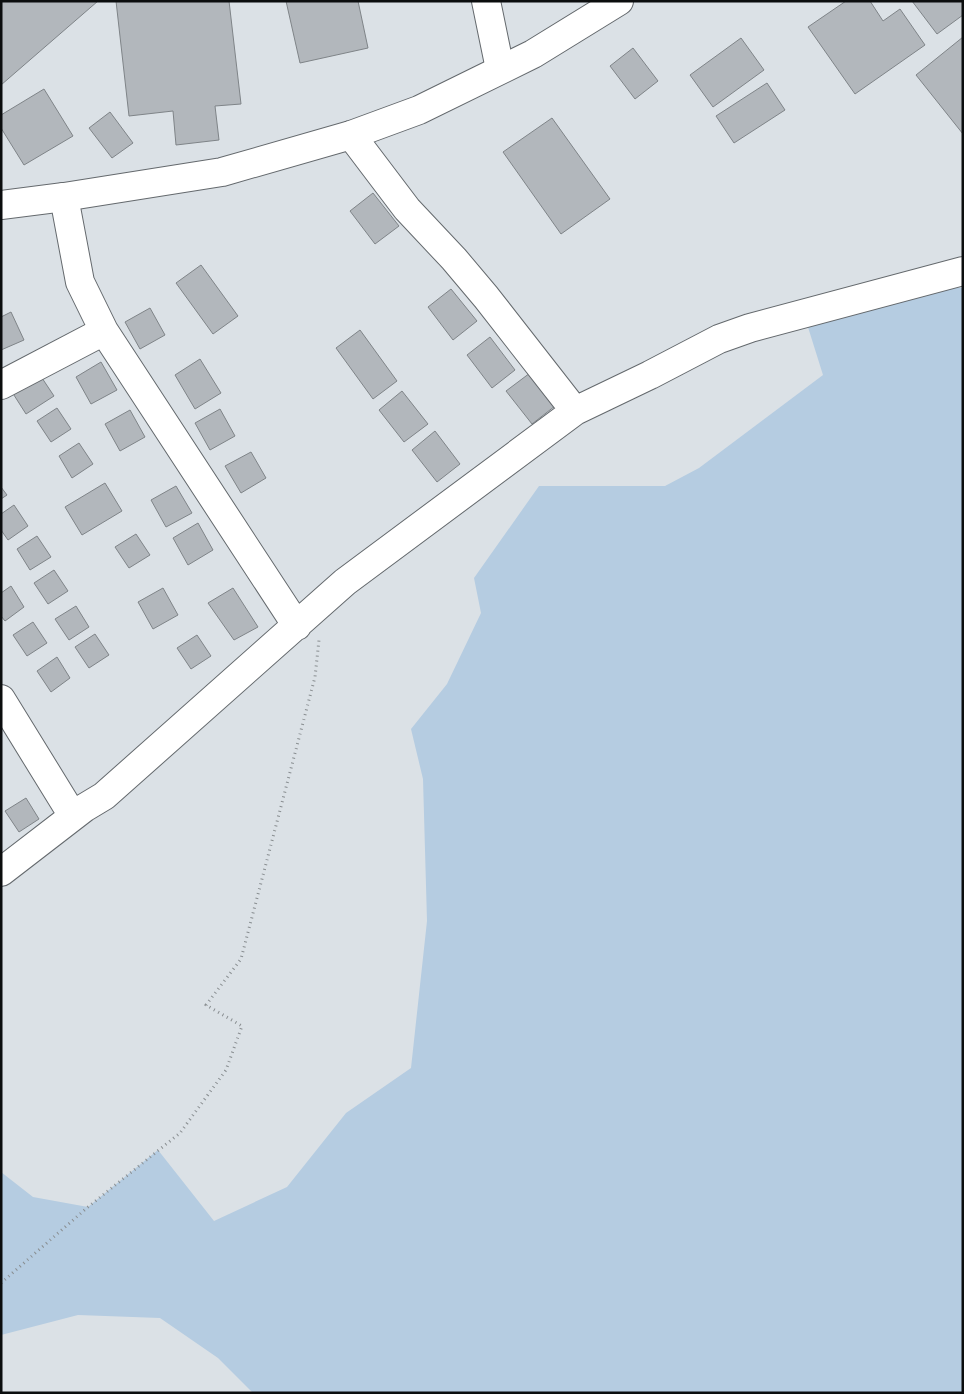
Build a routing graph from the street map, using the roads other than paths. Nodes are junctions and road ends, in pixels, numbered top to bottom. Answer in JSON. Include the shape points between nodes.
{"nodes":[{"id":1,"x":486,"y":1,"type":"edge"},
{"id":2,"x":619,"y":1,"type":"edge"},
{"id":3,"x":500,"y":69,"type":"junction"},
{"id":4,"x":351,"y":136,"type":"junction"},
{"id":5,"x":64,"y":197,"type":"junction"},
{"id":6,"x":1,"y":205,"type":"edge"},
{"id":7,"x":963,"y":271,"type":"edge"},
{"id":8,"x":104,"y":331,"type":"junction"},
{"id":9,"x":1,"y":385,"type":"edge"},
{"id":10,"x":575,"y":411,"type":"junction"},
{"id":11,"x":297,"y":626,"type":"junction"},
{"id":12,"x":1,"y":699,"type":"edge"},
{"id":13,"x":73,"y":816,"type":"junction"},
{"id":14,"x":1,"y":872,"type":"edge"}],
"edges":[{"from":1,"to":3,"type":"street"},
{"from":2,"to":3,"type":"street","via":[[533,54]]},
{"from":3,"to":4,"type":"street","via":[[419,110]]},
{"from":4,"to":5,"type":"street","via":[[222,172]]},
{"from":4,"to":10,"type":"street","via":[[407,209],[486,297]]},
{"from":5,"to":6,"type":"street"},
{"from":5,"to":8,"type":"street","via":[[80,282]]},
{"from":7,"to":10,"type":"street","via":[[719,339]]},
{"from":8,"to":9,"type":"street"},
{"from":8,"to":11,"type":"street"},
{"from":10,"to":11,"type":"street","via":[[345,582]]},
{"from":11,"to":13,"type":"street","via":[[104,796]]},
{"from":12,"to":13,"type":"street"},
{"from":13,"to":14,"type":"street"}]}
